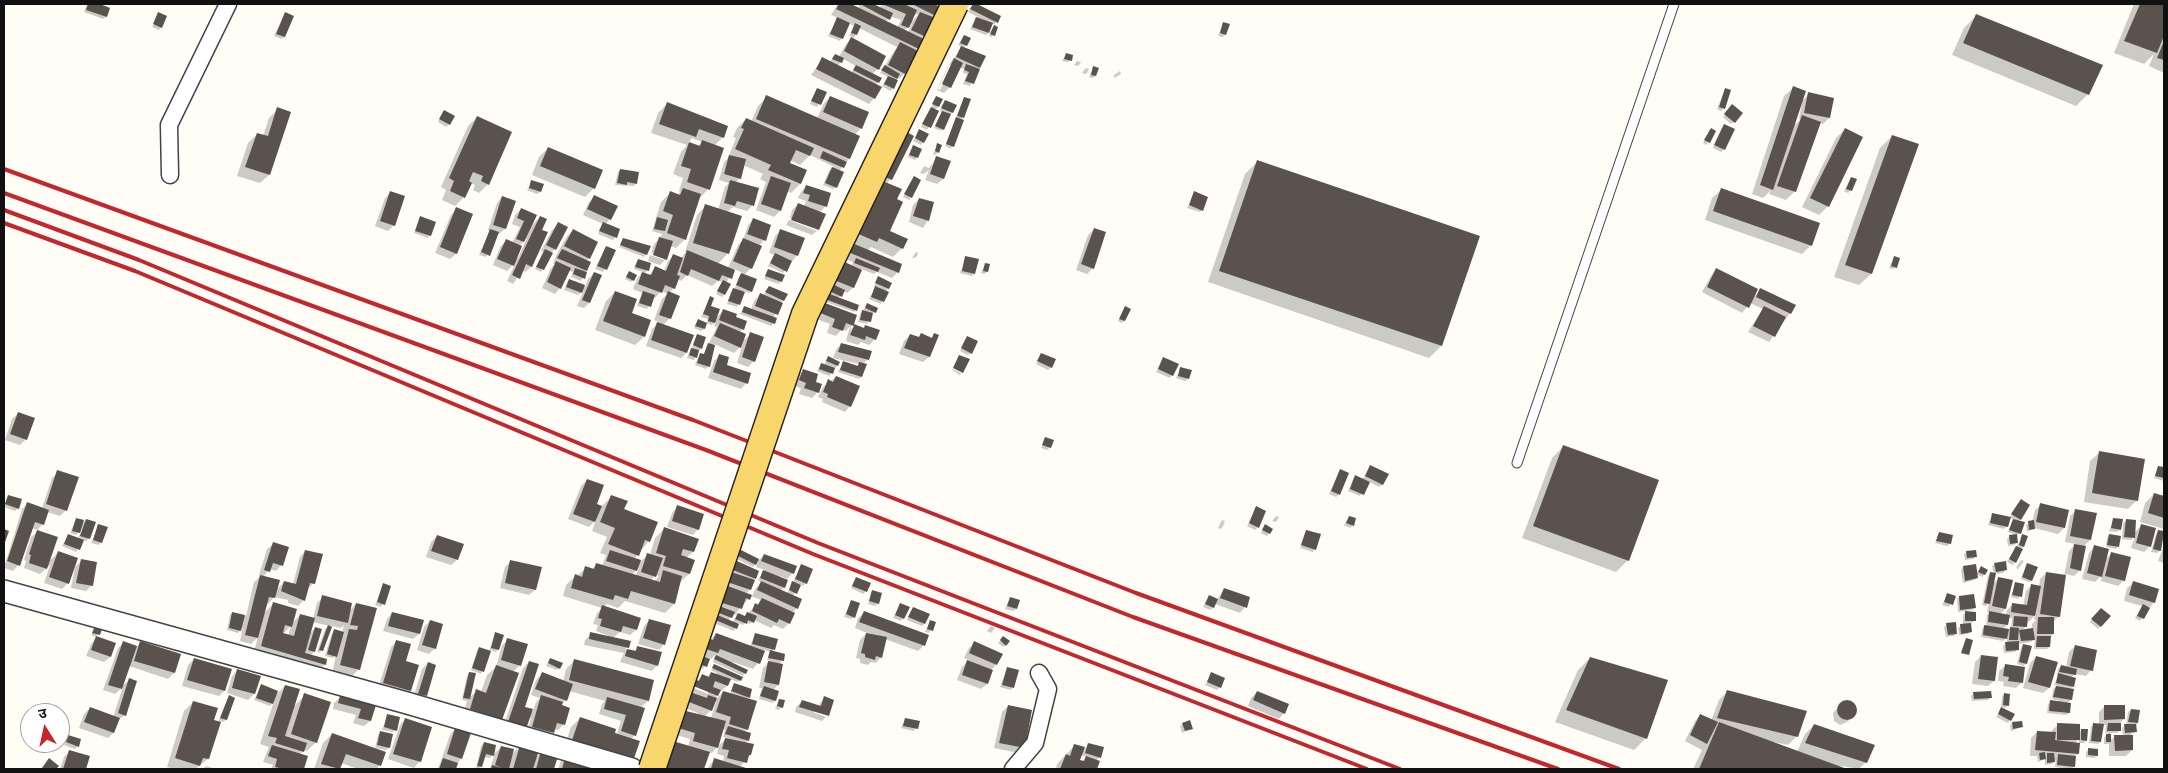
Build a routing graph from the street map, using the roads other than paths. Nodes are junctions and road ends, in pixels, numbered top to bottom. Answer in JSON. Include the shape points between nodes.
{"nodes":[{"id":1,"x":228,"y":4,"type":"edge"},
{"id":2,"x":955,"y":4,"type":"edge"},
{"id":3,"x":1674,"y":4,"type":"edge"},
{"id":4,"x":170,"y":174,"type":"dead end"},
{"id":5,"x":1517,"y":463,"type":"dead end"},
{"id":6,"x":4,"y":591,"type":"edge"},
{"id":7,"x":1039,"y":673,"type":"dead end"},
{"id":8,"x":632,"y":769,"type":"edge"},
{"id":9,"x":652,"y":769,"type":"edge"},
{"id":10,"x":1013,"y":769,"type":"edge"}],
"edges":[{"from":1,"to":4,"type":"street","via":[[169,125]]},
{"from":2,"to":9,"type":"main road","bridge":true,"via":[[805,314]]},
{"from":3,"to":5,"type":"lane"},
{"from":6,"to":8,"type":"street"},
{"from":7,"to":10,"type":"street","via":[[1048,689],[1035,743]]}]}
